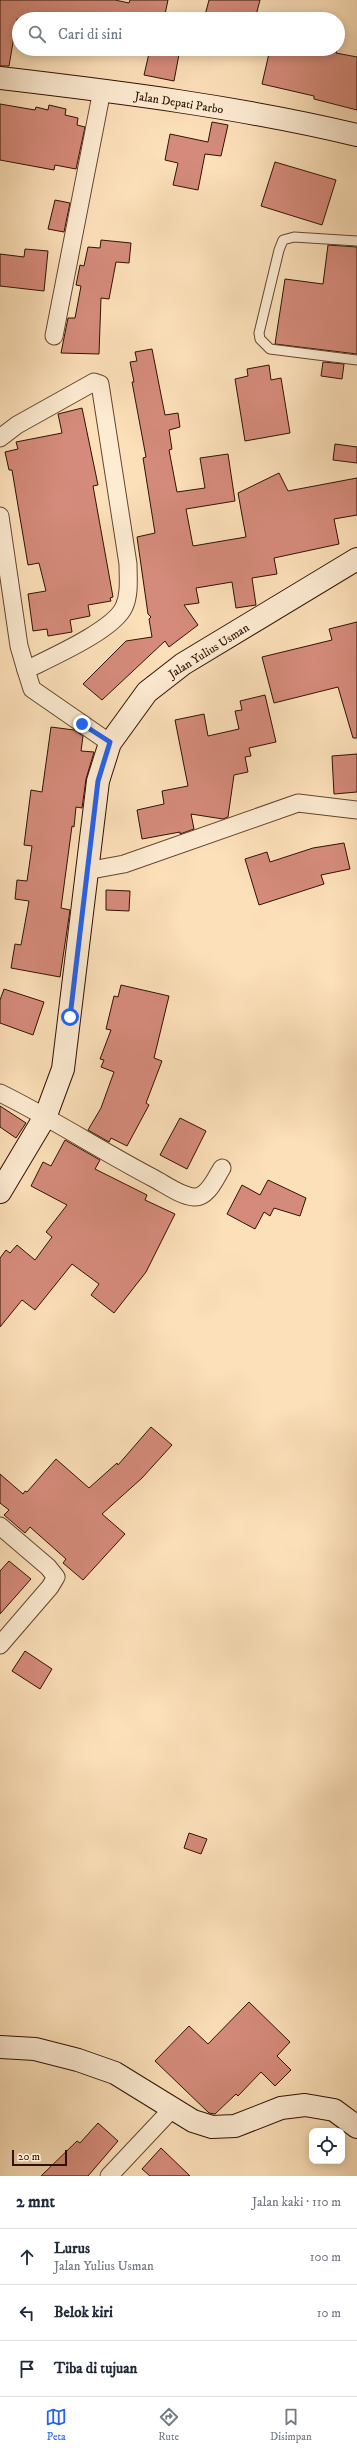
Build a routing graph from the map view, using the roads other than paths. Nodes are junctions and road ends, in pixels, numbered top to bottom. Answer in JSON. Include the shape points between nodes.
{"nodes":[{"id":1,"x":0,"y":78,"type":"edge"},
{"id":2,"x":102,"y":90,"type":"junction"},
{"id":3,"x":357,"y":135,"type":"edge"},
{"id":4,"x":357,"y":240,"type":"edge"},
{"id":5,"x":54,"y":336,"type":"dead end"},
{"id":6,"x":357,"y":360,"type":"edge"},
{"id":7,"x":0,"y":438,"type":"edge"},
{"id":8,"x":0,"y":516,"type":"edge"},
{"id":9,"x":357,"y":559,"type":"edge"},
{"id":10,"x":26,"y":670,"type":"junction"},
{"id":11,"x":110,"y":742,"type":"junction"},
{"id":12,"x":357,"y":810,"type":"edge"},
{"id":13,"x":86,"y":871,"type":"junction"},
{"id":14,"x":0,"y":1093,"type":"edge"},
{"id":15,"x":46,"y":1115,"type":"junction"},
{"id":16,"x":222,"y":1168,"type":"dead end"},
{"id":17,"x":0,"y":1192,"type":"edge"},
{"id":18,"x":0,"y":1526,"type":"edge"},
{"id":19,"x":0,"y":1645,"type":"edge"},
{"id":20,"x":0,"y":2048,"type":"edge"},
{"id":21,"x":172,"y":2109,"type":"junction"},
{"id":22,"x":357,"y":2127,"type":"edge"},
{"id":23,"x":115,"y":2174,"type":"edge"}],
"edges":[{"from":1,"to":2,"type":"street","name":"Jalan Depati Parbo"},
{"from":2,"to":3,"type":"street","name":"Jalan Depati Parbo","via":[[306,123]]},
{"from":2,"to":5,"type":"street"},
{"from":4,"to":6,"type":"lane","via":[[287,237],[283,240],[259,333],[260,339],[270,349]]},
{"from":7,"to":10,"type":"street","via":[[17,425],[94,382],[100,384],[128,564],[128,592],[124,607],[114,619],[81,642]]},
{"from":8,"to":10,"type":"street","via":[[19,646]]},
{"from":9,"to":11,"type":"street","name":"Jalan Yulius Usman","via":[[183,664],[147,692]]},
{"from":10,"to":11,"type":"street","via":[[32,689]]},
{"from":11,"to":13,"type":"street","name":"Jalan Yulius Usman","via":[[98,781]]},
{"from":12,"to":13,"type":"street","via":[[298,803],[124,864]]},
{"from":13,"to":15,"type":"street","name":"Jalan Yulius Usman","via":[[63,1069]]},
{"from":14,"to":15,"type":"street"},
{"from":15,"to":16,"type":"street","via":[[140,1171],[195,1197],[202,1195],[209,1188]]},
{"from":15,"to":17,"type":"street","name":"Jalan Yulius Usman"},
{"from":18,"to":19,"type":"street","via":[[54,1572],[56,1577]]},
{"from":20,"to":21,"type":"street","via":[[35,2049],[115,2073]]},
{"from":21,"to":22,"type":"street","via":[[193,2121],[212,2127],[235,2126],[281,2108],[305,2105],[334,2110]]},
{"from":21,"to":23,"type":"street"}]}
